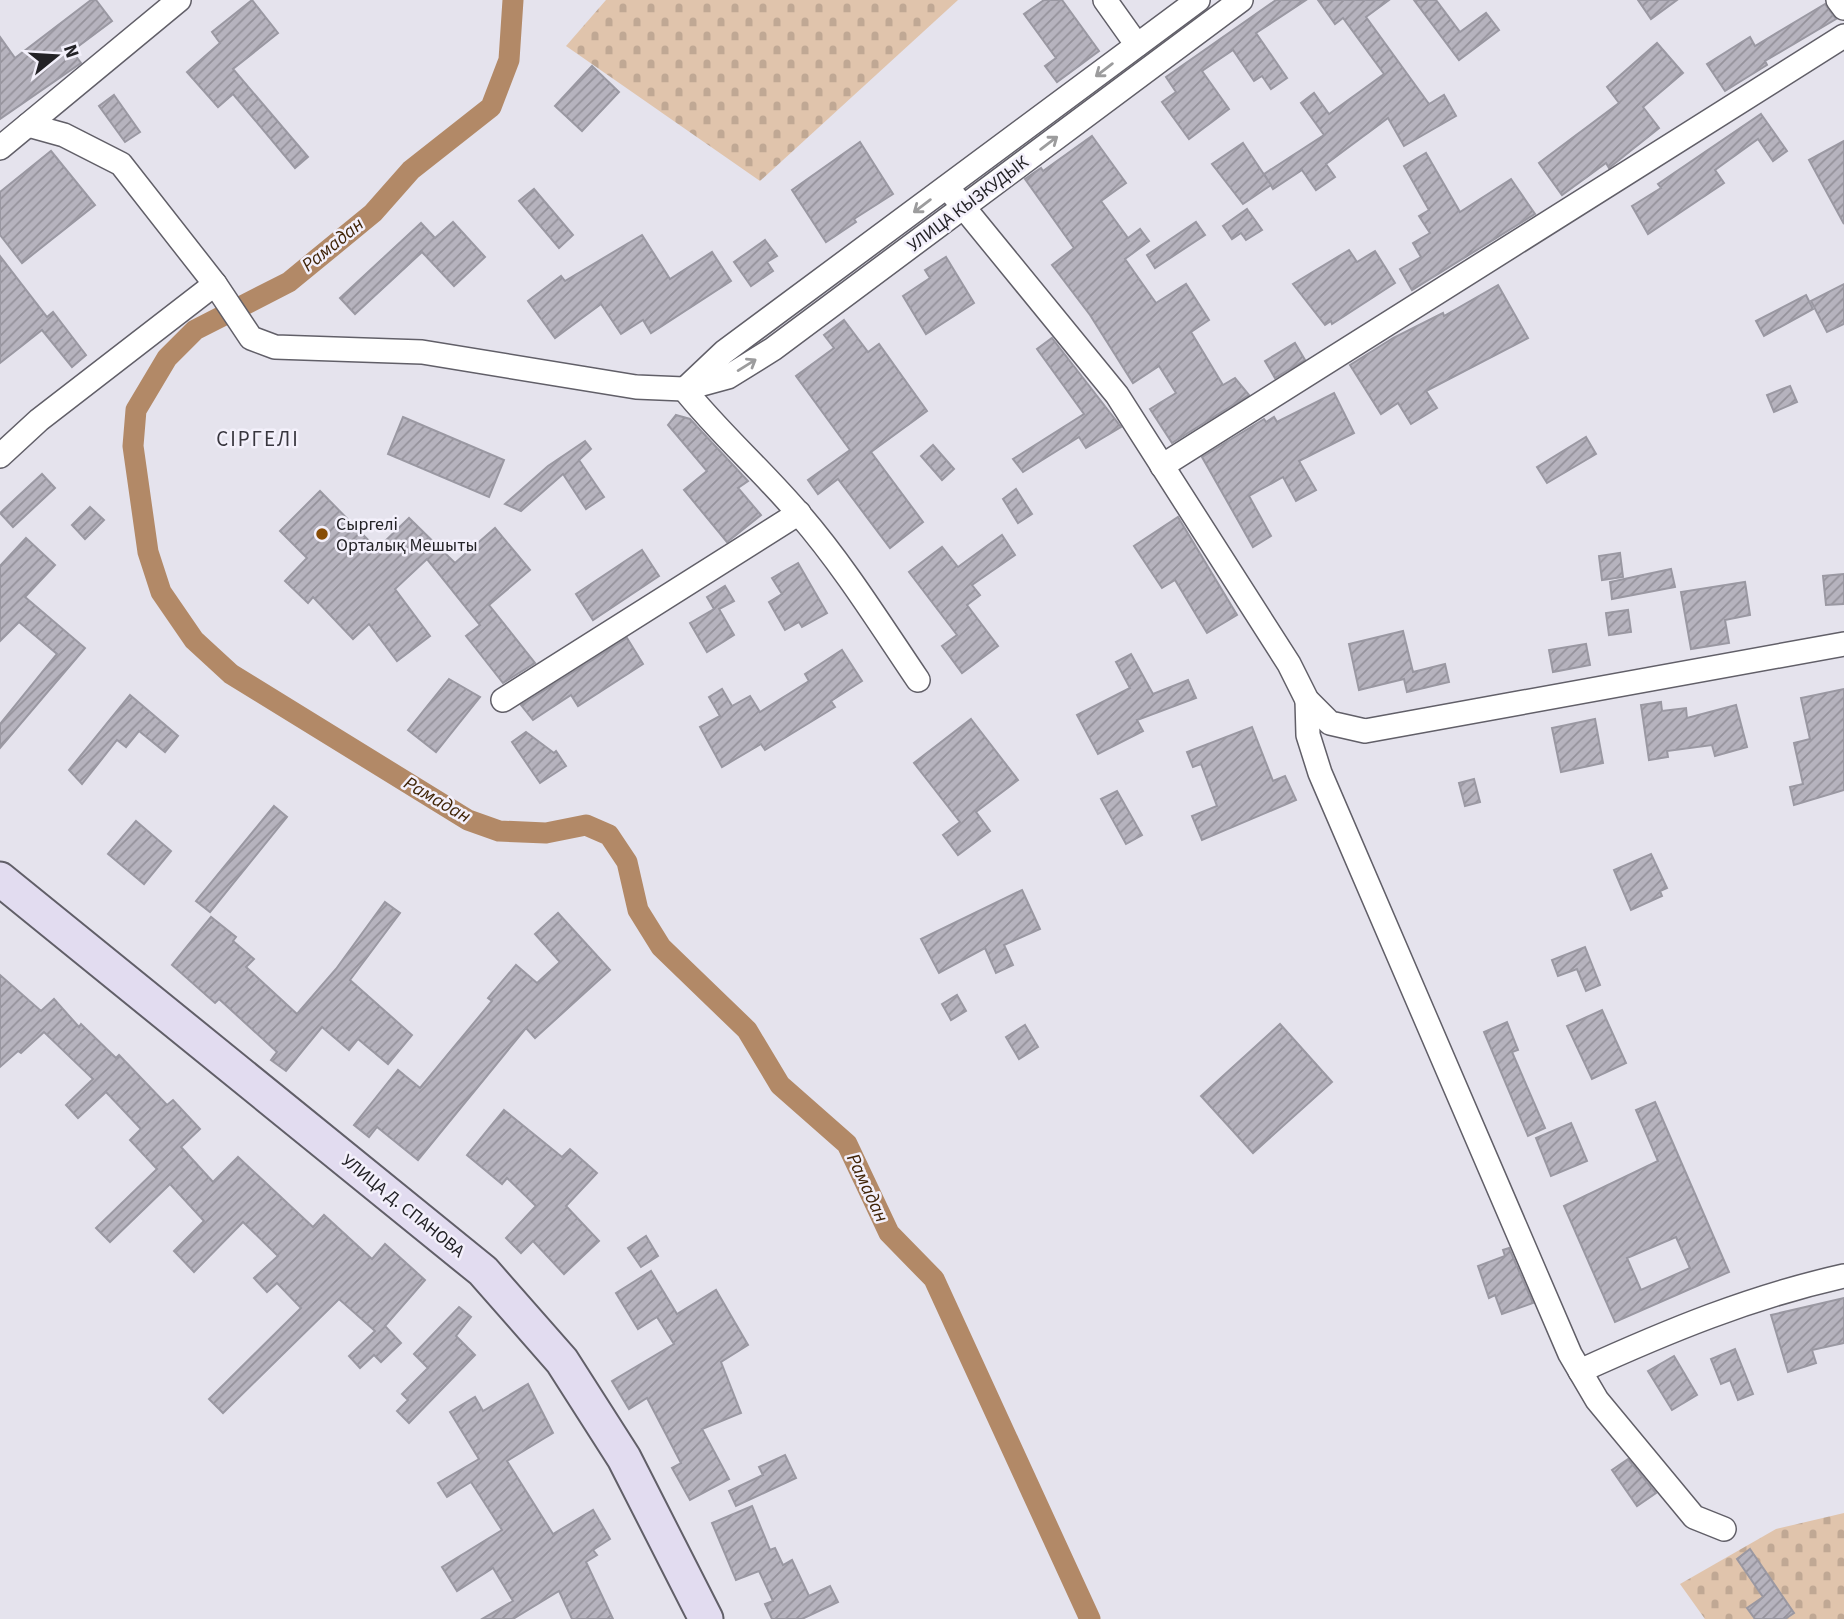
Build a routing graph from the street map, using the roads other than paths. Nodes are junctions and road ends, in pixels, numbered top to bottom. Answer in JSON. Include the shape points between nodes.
{"nodes":[{"id":1,"x":179,"y":0,"type":"edge"},
{"id":2,"x":1105,"y":0,"type":"edge"},
{"id":3,"x":1198,"y":0,"type":"edge"},
{"id":4,"x":1241,"y":0,"type":"edge"},
{"id":5,"x":1838,"y":0,"type":"edge"},
{"id":6,"x":1211,"y":9,"type":"edge"},
{"id":7,"x":1844,"y":9,"type":"edge"},
{"id":8,"x":1138,"y":45,"type":"junction"},
{"id":9,"x":1840,"y":46,"type":"edge"},
{"id":10,"x":28,"y":125,"type":"junction"},
{"id":11,"x":0,"y":148,"type":"edge"},
{"id":12,"x":947,"y":187,"type":"junction"},
{"id":13,"x":965,"y":206,"type":"junction"},
{"id":14,"x":215,"y":284,"type":"junction"},
{"id":15,"x":684,"y":389,"type":"junction"},
{"id":16,"x":0,"y":456,"type":"edge"},
{"id":17,"x":1162,"y":466,"type":"junction"},
{"id":18,"x":799,"y":513,"type":"junction"},
{"id":19,"x":1844,"y":644,"type":"edge"},
{"id":20,"x":918,"y":680,"type":"dead end"},
{"id":21,"x":503,"y":700,"type":"dead end"},
{"id":22,"x":1307,"y":700,"type":"junction"},
{"id":23,"x":0,"y":879,"type":"edge"},
{"id":24,"x":1844,"y":1276,"type":"edge"},
{"id":25,"x":1580,"y":1371,"type":"junction"},
{"id":26,"x":1724,"y":1529,"type":"dead end"},
{"id":27,"x":706,"y":1619,"type":"edge"}],
"edges":[{"from":1,"to":10,"type":"street"},
{"from":2,"to":8,"type":"street"},
{"from":3,"to":8,"type":"street"},
{"from":4,"to":6,"type":"street","name":"УЛИЦА КЫЗКУДЫК"},
{"from":5,"to":7,"type":"street"},
{"from":13,"to":6,"type":"street","name":"УЛИЦА КЫЗКУДЫК","one_way":true},
{"from":8,"to":12,"type":"street","one_way":true},
{"from":9,"to":17,"type":"street"},
{"from":10,"to":11,"type":"street"},
{"from":10,"to":14,"type":"street","via":[[64,135],[121,164]]},
{"from":12,"to":13,"type":"street"},
{"from":12,"to":15,"type":"street","one_way":true,"via":[[724,352]]},
{"from":15,"to":13,"type":"street","name":"УЛИЦА КЫЗКУДЫК","one_way":true,"via":[[728,377],[773,349]]},
{"from":13,"to":17,"type":"street","via":[[1117,395]]},
{"from":14,"to":15,"type":"street","name":"УЛИЦА КЫЗКУДЫК","via":[[251,338],[275,348],[422,352],[636,387]]},
{"from":14,"to":16,"type":"street","via":[[39,420]]},
{"from":15,"to":18,"type":"street","via":[[717,431]]},
{"from":17,"to":22,"type":"street","via":[[1289,664]]},
{"from":18,"to":20,"type":"street"},
{"from":18,"to":21,"type":"street"},
{"from":19,"to":22,"type":"street","via":[[1365,731],[1330,723]]},
{"from":22,"to":25,"type":"street","via":[[1308,735],[1320,774]]},
{"from":23,"to":27,"type":"main road","name":"УЛИЦА Д. СПАНОВА","via":[[483,1271],[562,1361],[624,1458]]},
{"from":24,"to":25,"type":"street","via":[[1779,1290]]},
{"from":25,"to":26,"type":"street","via":[[1597,1400],[1694,1517]]}]}
